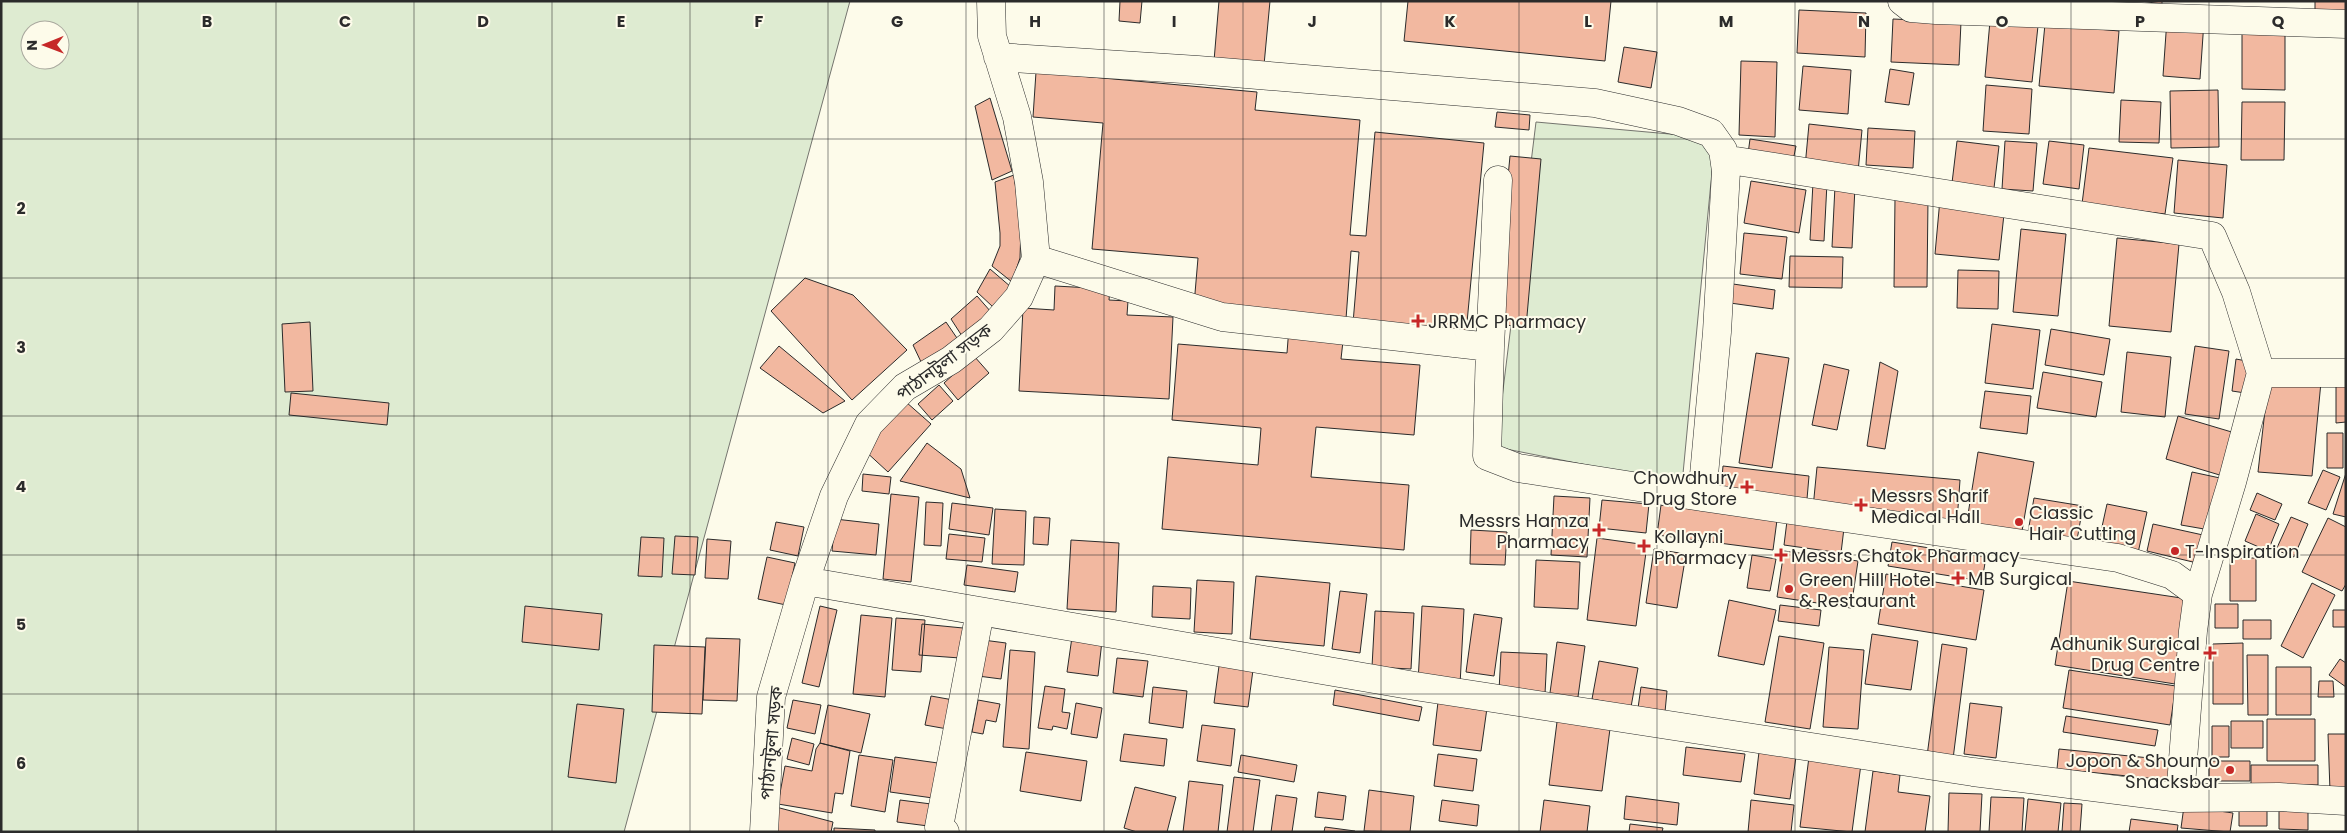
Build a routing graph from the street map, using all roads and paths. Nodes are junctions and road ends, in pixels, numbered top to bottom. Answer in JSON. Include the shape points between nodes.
{"nodes":[{"id":1,"x":991,"y":1,"type":"edge"},
{"id":2,"x":1902,"y":1,"type":"edge"},
{"id":3,"x":2346,"y":24,"type":"edge"},
{"id":4,"x":998,"y":57,"type":"junction"},
{"id":5,"x":1736,"y":161,"type":"dead end"},
{"id":6,"x":1498,"y":180,"type":"dead end"},
{"id":7,"x":1036,"y":259,"type":"junction"},
{"id":8,"x":1490,"y":347,"type":"junction"},
{"id":9,"x":2261,"y":373,"type":"junction"},
{"id":10,"x":2346,"y":373,"type":"edge"},
{"id":11,"x":1702,"y":497,"type":"junction"},
{"id":12,"x":805,"y":581,"type":"junction"},
{"id":13,"x":2198,"y":594,"type":"junction"},
{"id":14,"x":980,"y":612,"type":"junction"},
{"id":15,"x":2180,"y":798,"type":"junction"},
{"id":16,"x":2346,"y":801,"type":"edge"},
{"id":17,"x":764,"y":832,"type":"edge"},
{"id":18,"x":945,"y":832,"type":"edge"}],
"edges":[{"from":1,"to":4,"type":"street","name":"পাঠানটুলা সড়ক","via":[[992,36]]},
{"from":2,"to":3,"type":"street","via":[[1911,8],[1936,10]]},
{"from":4,"to":7,"type":"street","name":"পাঠানটুলা সড়ক","via":[[1017,116],[1029,182]]},
{"from":4,"to":11,"type":"street","via":[[1595,103],[1678,121],[1711,132],[1723,150],[1726,171],[1717,332]]},
{"from":5,"to":9,"type":"street","via":[[2212,236],[2236,292]]},
{"from":6,"to":8,"type":"street"},
{"from":7,"to":8,"type":"street","via":[[1222,317]]},
{"from":7,"to":12,"type":"street","name":"পাঠানটুলা সড়ক","via":[[1019,297],[991,329],[951,360],[905,387],[869,424],[834,496]]},
{"from":8,"to":11,"type":"street","via":[[1487,456],[1518,468]]},
{"from":9,"to":10,"type":"street"},
{"from":9,"to":13,"type":"street"},
{"from":11,"to":13,"type":"street","via":[[2118,558],[2172,575]]},
{"from":12,"to":14,"type":"street"},
{"from":12,"to":17,"type":"street","name":"পাঠানটুলা সড়ক","via":[[771,697]]},
{"from":13,"to":15,"type":"street"},
{"from":14,"to":15,"type":"street","via":[[1503,699],[1973,772]]},
{"from":14,"to":18,"type":"street","via":[[939,827]]},
{"from":15,"to":16,"type":"street","via":[[2279,797]]}]}
